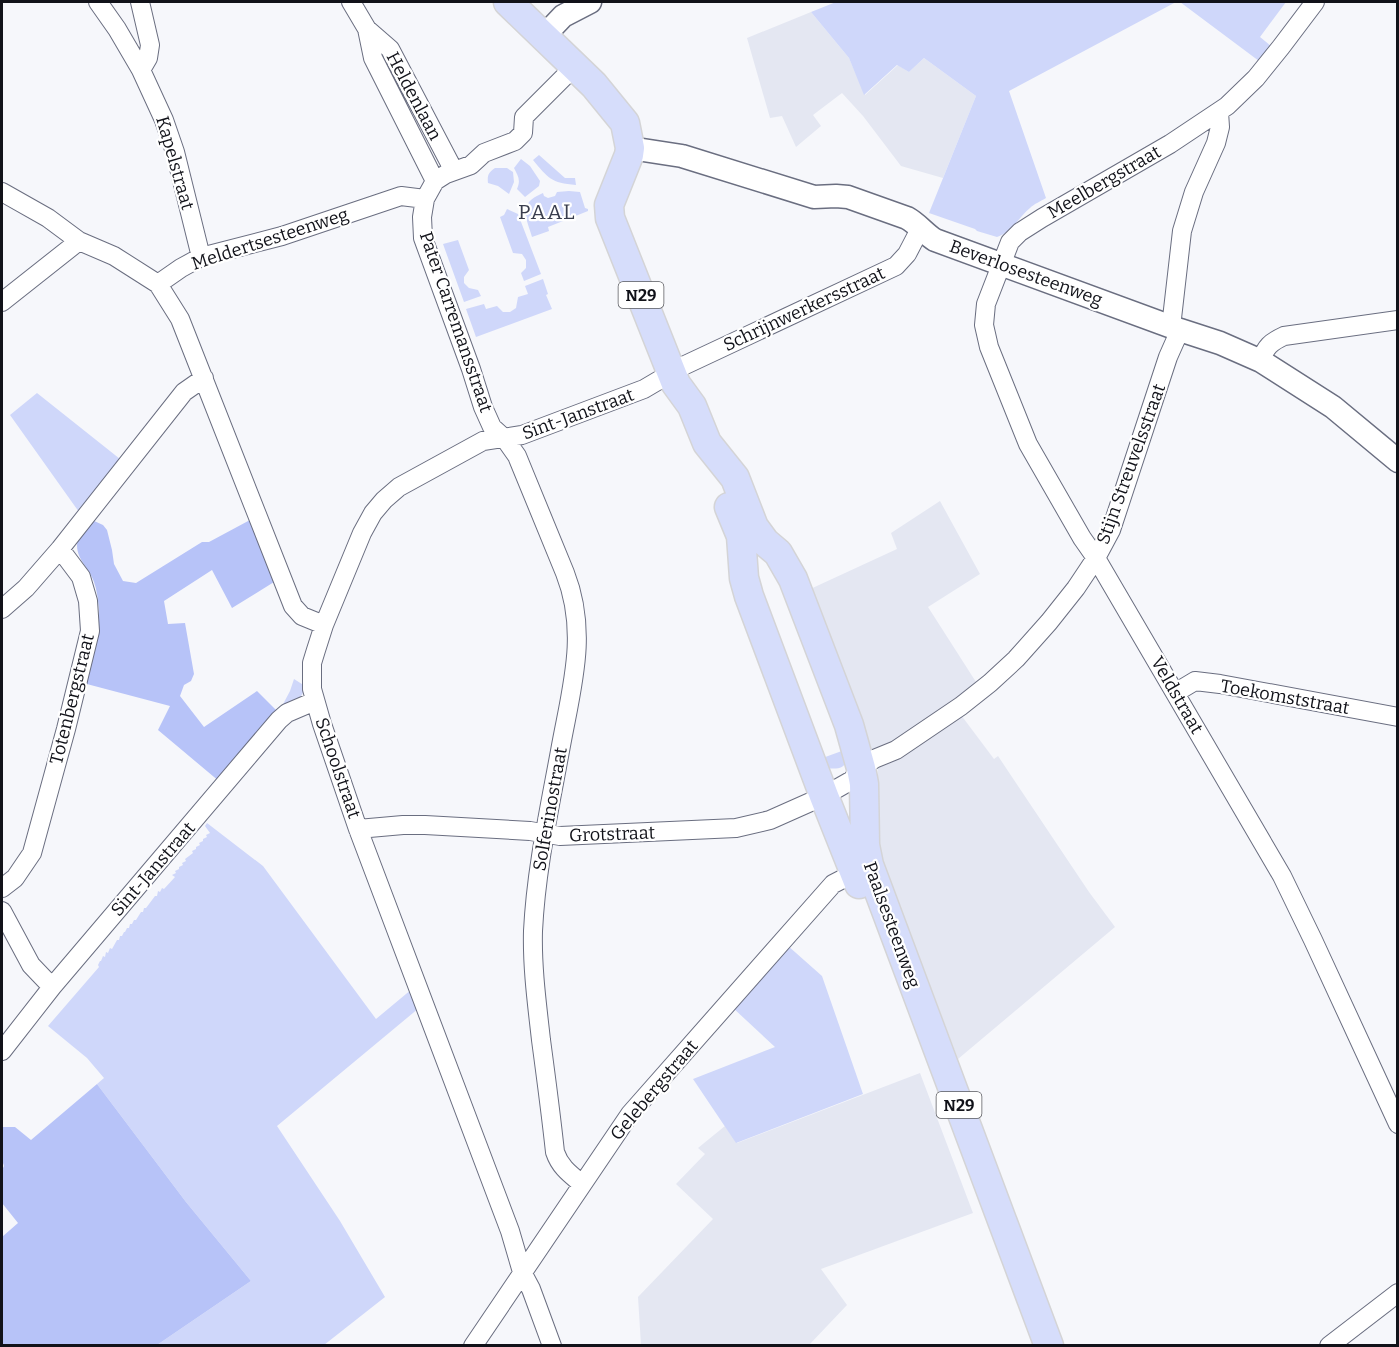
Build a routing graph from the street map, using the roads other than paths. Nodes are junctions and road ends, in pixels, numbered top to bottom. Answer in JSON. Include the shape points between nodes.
{"nodes":[{"id":1,"x":98,"y":2,"type":"edge"},
{"id":2,"x":140,"y":2,"type":"edge"},
{"id":3,"x":351,"y":2,"type":"edge"},
{"id":4,"x":508,"y":2,"type":"edge"},
{"id":5,"x":590,"y":2,"type":"edge"},
{"id":6,"x":1315,"y":2,"type":"edge"},
{"id":7,"x":544,"y":36,"type":"junction"},
{"id":8,"x":575,"y":66,"type":"junction"},
{"id":9,"x":141,"y":70,"type":"junction"},
{"id":10,"x":1219,"y":112,"type":"junction"},
{"id":11,"x":630,"y":147,"type":"junction"},
{"id":12,"x":445,"y":176,"type":"junction"},
{"id":13,"x":2,"y":192,"type":"edge"},
{"id":14,"x":425,"y":199,"type":"junction"},
{"id":15,"x":920,"y":229,"type":"junction"},
{"id":16,"x":79,"y":241,"type":"junction"},
{"id":17,"x":201,"y":257,"type":"junction"},
{"id":18,"x":1002,"y":264,"type":"junction"},
{"id":19,"x":158,"y":284,"type":"junction"},
{"id":20,"x":2,"y":302,"type":"edge"},
{"id":21,"x":1398,"y":320,"type":"edge"},
{"id":22,"x":1175,"y":328,"type":"junction"},
{"id":23,"x":1261,"y":361,"type":"junction"},
{"id":24,"x":204,"y":378,"type":"junction"},
{"id":25,"x":673,"y":378,"type":"junction"},
{"id":26,"x":505,"y":439,"type":"junction"},
{"id":27,"x":1398,"y":461,"type":"edge"},
{"id":28,"x":60,"y":549,"type":"junction"},
{"id":29,"x":1096,"y":558,"type":"junction"},
{"id":30,"x":2,"y":609,"type":"edge"},
{"id":31,"x":324,"y":625,"type":"junction"},
{"id":32,"x":1175,"y":693,"type":"junction"},
{"id":33,"x":315,"y":701,"type":"junction"},
{"id":34,"x":1398,"y":717,"type":"edge"},
{"id":35,"x":861,"y":768,"type":"junction"},
{"id":36,"x":824,"y":796,"type":"junction"},
{"id":37,"x":358,"y":829,"type":"junction"},
{"id":38,"x":544,"y":834,"type":"junction"},
{"id":39,"x":862,"y":869,"type":"junction"},
{"id":40,"x":2,"y":888,"type":"edge"},
{"id":41,"x":2,"y":911,"type":"edge"},
{"id":42,"x":52,"y":987,"type":"junction"},
{"id":43,"x":2,"y":1051,"type":"edge"},
{"id":44,"x":1398,"y":1124,"type":"edge"},
{"id":45,"x":582,"y":1184,"type":"junction"},
{"id":46,"x":522,"y":1272,"type":"junction"},
{"id":47,"x":1398,"y":1293,"type":"edge"},
{"id":48,"x":473,"y":1346,"type":"edge"},
{"id":49,"x":552,"y":1346,"type":"edge"},
{"id":50,"x":1034,"y":1346,"type":"edge"},
{"id":51,"x":1049,"y":1346,"type":"edge"},
{"id":52,"x":1329,"y":1346,"type":"edge"}],
"edges":[{"from":1,"to":9,"type":"street","name":"Kapelstraat"},
{"from":2,"to":9,"type":"street","via":[[150,45]]},
{"from":3,"to":12,"type":"street","name":"Heldenlaan","via":[[367,29],[390,49]]},
{"from":4,"to":7,"type":"main road"},
{"from":5,"to":7,"type":"street","via":[[563,16]]},
{"from":6,"to":10,"type":"street","name":"Meelbergstraat","via":[[1256,78]]},
{"from":7,"to":8,"type":"main road"},
{"from":8,"to":11,"type":"main road","via":[[625,123]]},
{"from":8,"to":12,"type":"street","via":[[524,117],[523,133],[515,141],[484,153],[471,165]]},
{"from":9,"to":17,"type":"street","name":"Kapelstraat","via":[[175,152]]},
{"from":10,"to":18,"type":"street","name":"Meelbergstraat","via":[[1020,232],[1010,242]]},
{"from":10,"to":22,"type":"street","via":[[1216,142],[1182,231]]},
{"from":11,"to":15,"type":"street","name":"Beverlosesteenweg","via":[[682,156],[814,197],[848,197],[907,218]]},
{"from":11,"to":25,"type":"main road","name":"Paalsesteenweg","number":"N29","via":[[609,204],[610,218]]},
{"from":12,"to":14,"type":"street"},
{"from":13,"to":16,"type":"street"},
{"from":14,"to":17,"type":"street","name":"Meldertsesteenweg","via":[[401,196],[282,236]]},
{"from":14,"to":26,"type":"street","name":"Pater Carremansstraat","via":[[423,238],[483,407],[492,426]]},
{"from":15,"to":18,"type":"street","name":"Beverlosesteenweg","via":[[936,240]]},
{"from":15,"to":25,"type":"street","name":"Schrijnwerkersstraat","via":[[896,266]]},
{"from":16,"to":19,"type":"street","via":[[114,256]]},
{"from":16,"to":20,"type":"street"},
{"from":17,"to":19,"type":"street","name":"Meldertsesteenweg"},
{"from":18,"to":22,"type":"street","name":"Beverlosesteenweg"},
{"from":18,"to":29,"type":"street","name":"Veldstraat","via":[[986,304],[984,326],[989,347],[1028,444]]},
{"from":19,"to":24,"type":"street","via":[[180,319]]},
{"from":21,"to":23,"type":"street","via":[[1284,336],[1269,344]]},
{"from":22,"to":23,"type":"street","name":"Beverlosesteenweg"},
{"from":22,"to":29,"type":"street","name":"Stijn Streuvelsstraat","via":[[1111,530]]},
{"from":23,"to":27,"type":"street","name":"Beverlosesteenweg","via":[[1333,407]]},
{"from":24,"to":28,"type":"street","via":[[184,392]]},
{"from":24,"to":31,"type":"street","via":[[293,606],[302,616]]},
{"from":25,"to":26,"type":"street","name":"Sint-Janstraat"},
{"from":25,"to":35,"type":"main road","name":"Paalsesteenweg","number":"N29","via":[[692,405],[707,443],[735,478],[754,527],[793,579],[849,725]]},
{"from":25,"to":36,"type":"main road","name":"Paalsesteenweg","number":"N29","via":[[677,411],[688,437],[719,481],[741,536],[749,596]]},
{"from":26,"to":31,"type":"street","name":"Sint-Janstraat","via":[[483,441],[399,487],[384,500],[362,533]]},
{"from":26,"to":38,"type":"street","name":"Solferinostraat","via":[[517,456],[572,590],[577,623],[576,659]]},
{"from":28,"to":30,"type":"street"},
{"from":28,"to":40,"type":"street","name":"Totenbergstraat","via":[[81,578],[90,632],[32,853],[15,878]]},
{"from":29,"to":32,"type":"street","name":"Veldstraat"},
{"from":29,"to":35,"type":"street","name":"Stijn Streuvelsstraat","via":[[1049,622],[990,683],[896,750]]},
{"from":31,"to":33,"type":"street","name":"Schoolstraat","via":[[312,663]]},
{"from":32,"to":34,"type":"street","name":"Toekomststraat","via":[[1196,681]]},
{"from":32,"to":44,"type":"street","name":"Veldstraat","via":[[1282,876]]},
{"from":33,"to":37,"type":"street","name":"Schoolstraat"},
{"from":33,"to":42,"type":"street","name":"Sint-Janstraat","via":[[279,720]]},
{"from":35,"to":36,"type":"street","name":"Stijn Streuvelsstraat","via":[[852,780]]},
{"from":35,"to":39,"type":"main road","name":"Paalsesteenweg","number":"N29","via":[[865,844]]},
{"from":36,"to":38,"type":"street","name":"Grotstraat","via":[[770,820],[736,828]]},
{"from":36,"to":39,"type":"main road","name":"Paalsesteenweg","number":"N29"},
{"from":37,"to":38,"type":"street","name":"Grotstraat","via":[[403,825]]},
{"from":37,"to":46,"type":"street","name":"Schoolstraat"},
{"from":38,"to":45,"type":"street","name":"Solferinostraat","via":[[533,932],[537,1007],[555,1152],[558,1161]]},
{"from":39,"to":45,"type":"street","name":"Gelebergstraat","via":[[833,884],[630,1114]]},
{"from":39,"to":50,"type":"main road","name":"Paalsesteenweg","number":"N29"},
{"from":39,"to":51,"type":"main road","name":"Paalsesteenweg","number":"N29"},
{"from":41,"to":42,"type":"street","via":[[31,965]]},
{"from":42,"to":43,"type":"street","name":"Sint-Janstraat"},
{"from":45,"to":46,"type":"street","name":"Gelebergstraat"},
{"from":46,"to":48,"type":"street","name":"Gelebergstraat"},
{"from":46,"to":49,"type":"street","name":"Schoolstraat"},
{"from":47,"to":52,"type":"street"}]}
